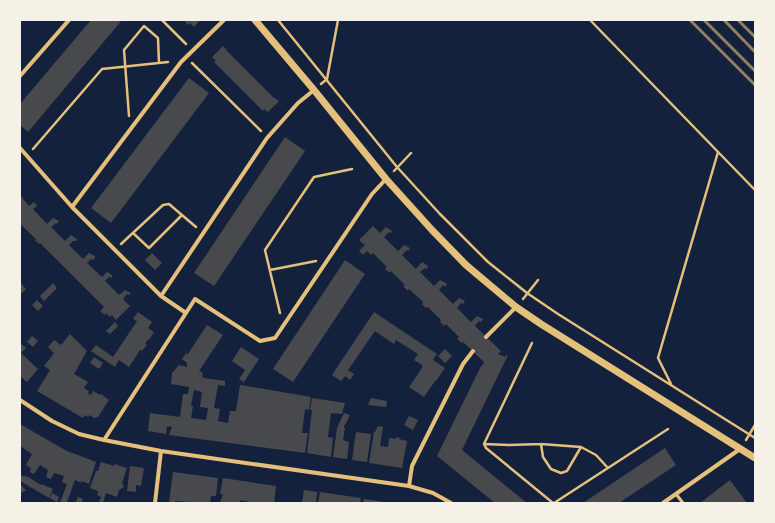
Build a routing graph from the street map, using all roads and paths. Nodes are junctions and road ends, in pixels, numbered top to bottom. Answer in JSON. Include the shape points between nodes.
{"nodes":[{"id":1,"x":69,"y":20,"type":"edge"},
{"id":2,"x":162,"y":20,"type":"edge"},
{"id":3,"x":224,"y":20,"type":"edge"},
{"id":4,"x":255,"y":20,"type":"edge"},
{"id":5,"x":278,"y":20,"type":"edge"},
{"id":6,"x":338,"y":20,"type":"edge"},
{"id":7,"x":590,"y":20,"type":"edge"},
{"id":8,"x":192,"y":50,"type":"junction"},
{"id":9,"x":186,"y":57,"type":"junction"},
{"id":10,"x":160,"y":62,"type":"junction"},
{"id":11,"x":181,"y":62,"type":"junction"},
{"id":12,"x":125,"y":66,"type":"junction"},
{"id":13,"x":20,"y":76,"type":"edge"},
{"id":14,"x":327,"y":79,"type":"junction"},
{"id":15,"x":314,"y":90,"type":"junction"},
{"id":16,"x":130,"y":130,"type":"junction"},
{"id":17,"x":267,"y":138,"type":"junction"},
{"id":18,"x":20,"y":148,"type":"edge"},
{"id":19,"x":718,"y":152,"type":"junction"},
{"id":20,"x":411,"y":153,"type":"dead end"},
{"id":21,"x":27,"y":156,"type":"junction"},
{"id":22,"x":398,"y":167,"type":"junction"},
{"id":23,"x":352,"y":169,"type":"dead end"},
{"id":24,"x":386,"y":179,"type":"junction"},
{"id":25,"x":755,"y":190,"type":"edge"},
{"id":26,"x":72,"y":207,"type":"junction"},
{"id":27,"x":182,"y":215,"type":"junction"},
{"id":28,"x":133,"y":233,"type":"junction"},
{"id":29,"x":203,"y":233,"type":"junction"},
{"id":30,"x":115,"y":250,"type":"junction"},
{"id":31,"x":330,"y":258,"type":"junction"},
{"id":32,"x":270,"y":270,"type":"junction"},
{"id":33,"x":538,"y":280,"type":"dead end"},
{"id":34,"x":527,"y":293,"type":"junction"},
{"id":35,"x":161,"y":296,"type":"junction"},
{"id":36,"x":516,"y":307,"type":"junction"},
{"id":37,"x":186,"y":313,"type":"junction"},
{"id":38,"x":283,"y":326,"type":"junction"},
{"id":39,"x":486,"y":337,"type":"dead end"},
{"id":40,"x":532,"y":343,"type":"dead end"},
{"id":41,"x":473,"y":351,"type":"dead end"},
{"id":42,"x":672,"y":385,"type":"junction"},
{"id":43,"x":20,"y":400,"type":"edge"},
{"id":44,"x":755,"y":425,"type":"edge"},
{"id":45,"x":668,"y":429,"type":"dead end"},
{"id":46,"x":749,"y":435,"type":"junction"},
{"id":47,"x":755,"y":438,"type":"edge"},
{"id":48,"x":104,"y":440,"type":"junction"},
{"id":49,"x":484,"y":444,"type":"junction"},
{"id":50,"x":541,"y":444,"type":"junction"},
{"id":51,"x":581,"y":447,"type":"junction"},
{"id":52,"x":740,"y":449,"type":"junction"},
{"id":53,"x":161,"y":451,"type":"junction"},
{"id":54,"x":755,"y":458,"type":"edge"},
{"id":55,"x":607,"y":468,"type":"junction"},
{"id":56,"x":409,"y":486,"type":"junction"},
{"id":57,"x":676,"y":494,"type":"junction"},
{"id":58,"x":155,"y":503,"type":"edge"},
{"id":59,"x":451,"y":503,"type":"edge"},
{"id":60,"x":553,"y":503,"type":"edge"},
{"id":61,"x":663,"y":503,"type":"edge"},
{"id":62,"x":683,"y":503,"type":"edge"}],
"edges":[{"from":1,"to":13,"type":"street"},
{"from":2,"to":8,"type":"path"},
{"from":3,"to":8,"type":"street"},
{"from":4,"to":15,"type":"street"},
{"from":5,"to":14,"type":"path"},
{"from":6,"to":14,"type":"path"},
{"from":7,"to":19,"type":"path"},
{"from":8,"to":9,"type":"street"},
{"from":9,"to":11,"type":"street"},
{"from":9,"to":17,"type":"path"},
{"from":10,"to":11,"type":"path"},
{"from":10,"to":12,"type":"path"},
{"from":10,"to":12,"type":"path","via":[[158,38],[144,26],[124,50]]},
{"from":11,"to":16,"type":"street"},
{"from":12,"to":16,"type":"path"},
{"from":12,"to":21,"type":"path","via":[[102,69]]},
{"from":14,"to":22,"type":"path"},
{"from":15,"to":17,"type":"street","via":[[298,103]]},
{"from":15,"to":24,"type":"street"},
{"from":16,"to":26,"type":"street"},
{"from":17,"to":29,"type":"street"},
{"from":18,"to":21,"type":"street"},
{"from":19,"to":25,"type":"path"},
{"from":19,"to":42,"type":"path","via":[[658,358]]},
{"from":20,"to":22,"type":"path"},
{"from":21,"to":26,"type":"street"},
{"from":22,"to":34,"type":"path","via":[[488,262]]},
{"from":23,"to":32,"type":"path","via":[[314,177],[265,250]]},
{"from":24,"to":31,"type":"street","via":[[372,194]]},
{"from":24,"to":36,"type":"street","via":[[466,265]]},
{"from":26,"to":30,"type":"street"},
{"from":27,"to":28,"type":"path","via":[[169,204],[163,205]]},
{"from":27,"to":28,"type":"path","via":[[149,248]]},
{"from":27,"to":29,"type":"path"},
{"from":28,"to":30,"type":"path"},
{"from":29,"to":35,"type":"street"},
{"from":30,"to":35,"type":"street"},
{"from":31,"to":32,"type":"path"},
{"from":31,"to":38,"type":"street"},
{"from":32,"to":38,"type":"path"},
{"from":33,"to":34,"type":"path"},
{"from":34,"to":42,"type":"path"},
{"from":35,"to":37,"type":"street"},
{"from":36,"to":39,"type":"street"},
{"from":36,"to":52,"type":"street"},
{"from":37,"to":38,"type":"street","via":[[195,299],[260,341],[275,338]]},
{"from":37,"to":48,"type":"street"},
{"from":40,"to":49,"type":"path"},
{"from":41,"to":56,"type":"street","via":[[463,364],[412,466]]},
{"from":42,"to":46,"type":"path"},
{"from":43,"to":48,"type":"street","via":[[52,421],[79,434]]},
{"from":44,"to":46,"type":"path"},
{"from":45,"to":55,"type":"path"},
{"from":46,"to":47,"type":"path"},
{"from":48,"to":53,"type":"street"},
{"from":49,"to":50,"type":"path"},
{"from":49,"to":60,"type":"path"},
{"from":50,"to":51,"type":"path"},
{"from":50,"to":51,"type":"path","via":[[543,457],[551,469],[561,473],[567,471]]},
{"from":51,"to":55,"type":"path","via":[[596,456]]},
{"from":52,"to":54,"type":"street"},
{"from":52,"to":57,"type":"street"},
{"from":53,"to":56,"type":"street"},
{"from":53,"to":58,"type":"street"},
{"from":55,"to":60,"type":"path"},
{"from":56,"to":59,"type":"street","via":[[432,492]]},
{"from":57,"to":61,"type":"street"},
{"from":57,"to":62,"type":"lane"}]}
